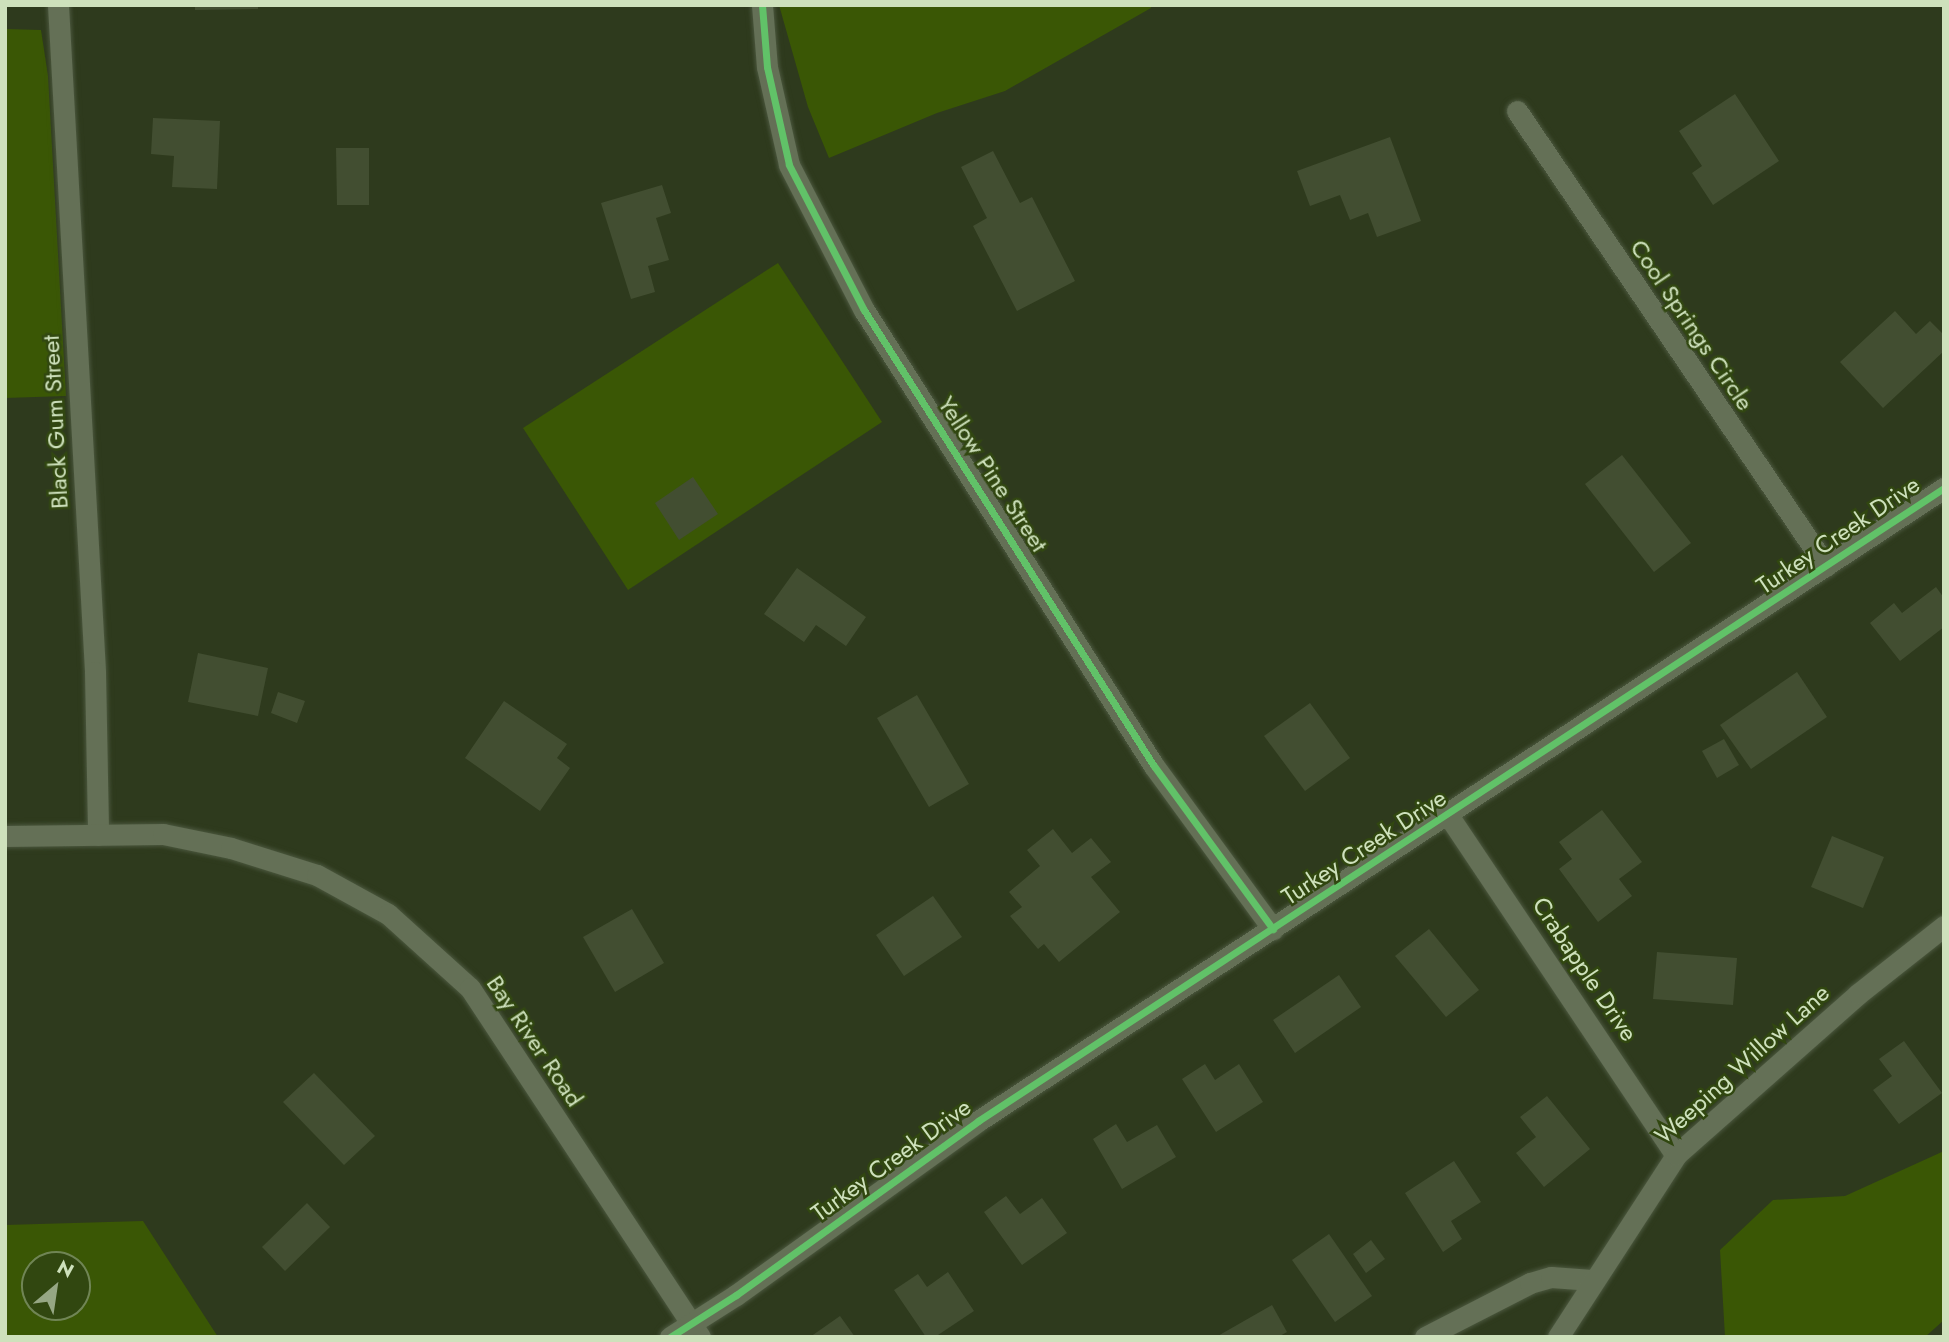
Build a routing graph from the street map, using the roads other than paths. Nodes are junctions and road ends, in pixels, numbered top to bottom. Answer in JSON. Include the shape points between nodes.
{"nodes":[{"id":1,"x":58,"y":5,"type":"edge"},
{"id":2,"x":762,"y":5,"type":"edge"},
{"id":3,"x":1517,"y":111,"type":"dead end"},
{"id":4,"x":1944,"y":488,"type":"edge"},
{"id":5,"x":1826,"y":566,"type":"junction"},
{"id":6,"x":1448,"y":815,"type":"junction"},
{"id":7,"x":5,"y":835,"type":"edge"},
{"id":8,"x":98,"y":835,"type":"junction"},
{"id":9,"x":1944,"y":926,"type":"edge"},
{"id":10,"x":1273,"y":929,"type":"junction"},
{"id":11,"x":1676,"y":1155,"type":"junction"},
{"id":12,"x":1592,"y":1280,"type":"junction"},
{"id":13,"x":695,"y":1330,"type":"edge"},
{"id":14,"x":670,"y":1337,"type":"edge"},
{"id":15,"x":1425,"y":1337,"type":"edge"},
{"id":16,"x":1558,"y":1337,"type":"edge"}],
"edges":[{"from":1,"to":8,"type":"street","name":"Black Gum Street","via":[[96,672]]},
{"from":2,"to":10,"type":"street","name":"Yellow Pine Street","via":[[767,67],[789,165],[864,310],[1154,766]]},
{"from":3,"to":5,"type":"street","name":"Cool Springs Circle"},
{"from":4,"to":5,"type":"street","name":"Turkey Creek Drive"},
{"from":5,"to":6,"type":"street","name":"Turkey Creek Drive"},
{"from":6,"to":10,"type":"street","name":"Turkey Creek Drive"},
{"from":6,"to":11,"type":"street","name":"Crabapple Drive"},
{"from":7,"to":8,"type":"street","name":"Bay River Road"},
{"from":8,"to":13,"type":"street","name":"Bay River Road","via":[[163,834],[231,848],[317,875],[388,914],[470,988]]},
{"from":9,"to":11,"type":"street","name":"Weeping Willow Lane","via":[[1858,993]]},
{"from":10,"to":13,"type":"street","name":"Turkey Creek Drive","via":[[978,1121]]},
{"from":11,"to":12,"type":"street","name":"Weeping Willow Lane"},
{"from":12,"to":15,"type":"street","via":[[1551,1277],[1530,1283]]},
{"from":12,"to":16,"type":"street","name":"Weeping Willow Lane"},
{"from":13,"to":14,"type":"street","name":"Turkey Creek Drive"}]}
